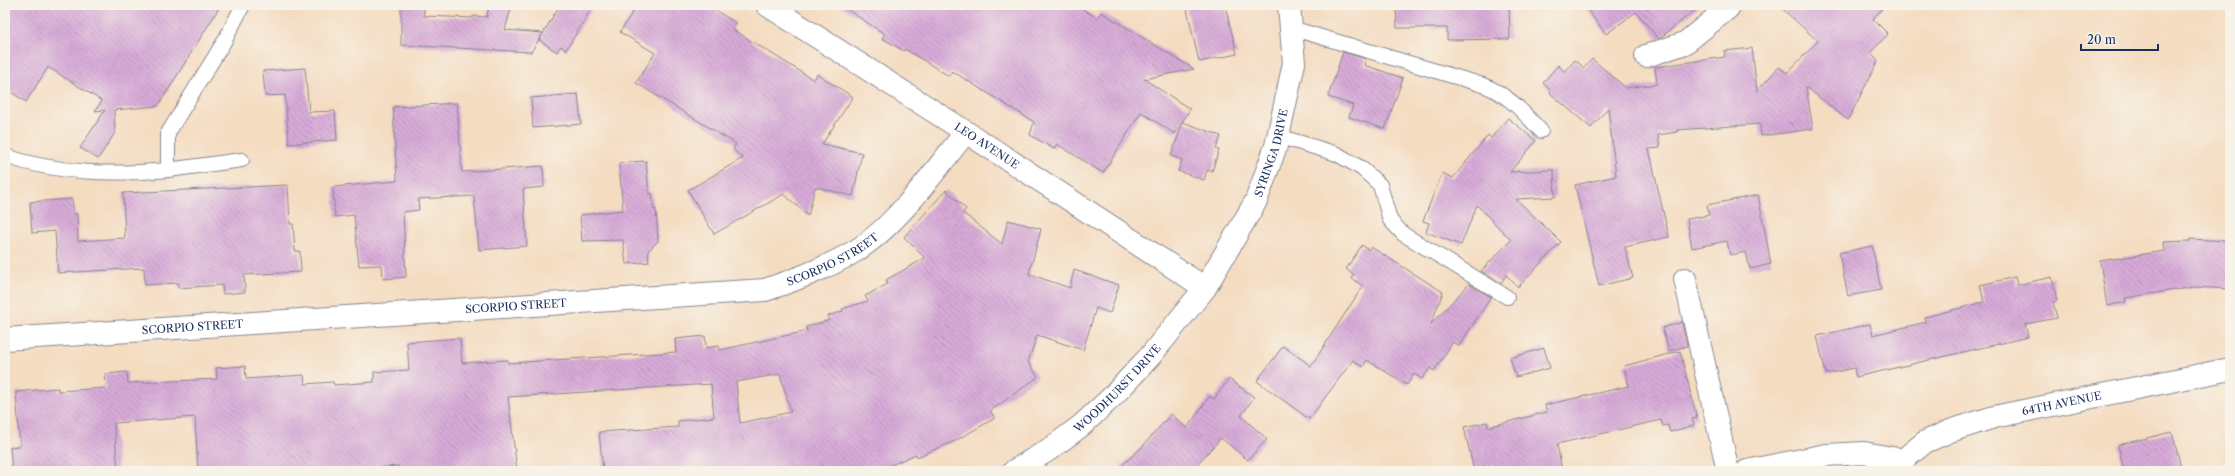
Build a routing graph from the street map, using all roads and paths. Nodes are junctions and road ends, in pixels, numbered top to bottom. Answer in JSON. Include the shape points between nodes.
{"nodes":[{"id":1,"x":243,"y":5,"type":"edge"},
{"id":2,"x":767,"y":5,"type":"edge"},
{"id":3,"x":1289,"y":5,"type":"edge"},
{"id":4,"x":1730,"y":5,"type":"edge"},
{"id":5,"x":1291,"y":28,"type":"junction"},
{"id":6,"x":1646,"y":56,"type":"dead end"},
{"id":7,"x":1541,"y":131,"type":"dead end"},
{"id":8,"x":966,"y":132,"type":"junction"},
{"id":9,"x":1278,"y":136,"type":"junction"},
{"id":10,"x":5,"y":156,"type":"edge"},
{"id":11,"x":242,"y":160,"type":"dead end"},
{"id":12,"x":168,"y":170,"type":"junction"},
{"id":13,"x":1685,"y":279,"type":"dead end"},
{"id":14,"x":1205,"y":288,"type":"junction"},
{"id":15,"x":1507,"y":297,"type":"dead end"},
{"id":16,"x":5,"y":339,"type":"edge"},
{"id":17,"x":2230,"y":369,"type":"edge"},
{"id":18,"x":1904,"y":465,"type":"edge"},
{"id":19,"x":1014,"y":471,"type":"edge"},
{"id":20,"x":1728,"y":471,"type":"edge"},
{"id":21,"x":1747,"y":471,"type":"edge"}],
"edges":[{"from":1,"to":12,"type":"lane","via":[[225,40],[168,133]]},
{"from":2,"to":8,"type":"street","name":"LEO AVENUE"},
{"from":3,"to":5,"type":"street","name":"SYRINGA DRIVE"},
{"from":4,"to":6,"type":"street","via":[[1685,43]]},
{"from":5,"to":7,"type":"lane","via":[[1500,91]]},
{"from":5,"to":9,"type":"street","name":"SYRINGA DRIVE","via":[[1294,63]]},
{"from":8,"to":14,"type":"street","name":"LEO AVENUE"},
{"from":8,"to":16,"type":"street","name":"SCORPIO STREET","via":[[896,216],[858,249],[810,275],[765,290]]},
{"from":9,"to":14,"type":"street","name":"SYRINGA DRIVE","via":[[1256,201]]},
{"from":9,"to":15,"type":"lane","via":[[1337,154],[1361,168],[1380,185],[1390,220],[1403,234]]},
{"from":10,"to":12,"type":"lane","via":[[81,173]]},
{"from":11,"to":12,"type":"lane"},
{"from":13,"to":20,"type":"street"},
{"from":14,"to":19,"type":"street","name":"WOODHURST DRIVE","via":[[1151,355],[1113,396],[1082,425]]},
{"from":17,"to":18,"type":"street","name":"64TH AVENUE","via":[[1994,417],[1925,442]]},
{"from":18,"to":21,"type":"street","via":[[1864,453],[1826,455]]}]}
